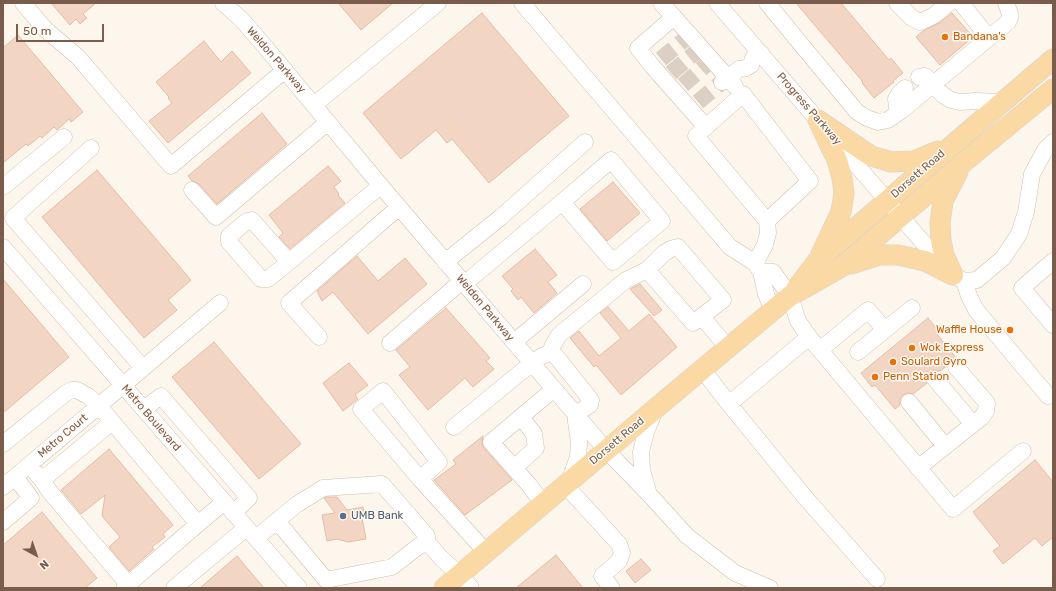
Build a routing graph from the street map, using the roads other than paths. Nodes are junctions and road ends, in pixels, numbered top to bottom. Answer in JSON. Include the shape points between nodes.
{"nodes":[{"id":1,"x":23,"y":3,"type":"edge"},
{"id":2,"x":223,"y":3,"type":"edge"},
{"id":3,"x":438,"y":3,"type":"edge"},
{"id":4,"x":522,"y":3,"type":"edge"},
{"id":5,"x":661,"y":3,"type":"edge"},
{"id":6,"x":717,"y":3,"type":"edge"},
{"id":7,"x":767,"y":3,"type":"edge"},
{"id":8,"x":897,"y":3,"type":"edge"},
{"id":9,"x":949,"y":3,"type":"edge"},
{"id":10,"x":961,"y":3,"type":"edge"},
{"id":11,"x":1006,"y":3,"type":"edge"},
{"id":12,"x":674,"y":17,"type":"junction"},
{"id":13,"x":989,"y":38,"type":"junction"},
{"id":14,"x":757,"y":56,"type":"junction"},
{"id":15,"x":1053,"y":59,"type":"edge"},
{"id":16,"x":285,"y":70,"type":"junction"},
{"id":17,"x":730,"y":76,"type":"junction"},
{"id":18,"x":926,"y":80,"type":"junction"},
{"id":19,"x":905,"y":88,"type":"dead end"},
{"id":20,"x":1053,"y":89,"type":"edge"},
{"id":21,"x":743,"y":94,"type":"junction"},
{"id":22,"x":1002,"y":102,"type":"junction"},
{"id":23,"x":314,"y":105,"type":"junction"},
{"id":24,"x":901,"y":111,"type":"junction"},
{"id":25,"x":818,"y":120,"type":"junction"},
{"id":26,"x":328,"y":122,"type":"junction"},
{"id":27,"x":706,"y":127,"type":"junction"},
{"id":28,"x":64,"y":137,"type":"dead end"},
{"id":29,"x":586,"y":142,"type":"dead end"},
{"id":30,"x":1053,"y":142,"type":"edge"},
{"id":31,"x":948,"y":147,"type":"junction"},
{"id":32,"x":91,"y":148,"type":"dead end"},
{"id":33,"x":964,"y":162,"type":"junction"},
{"id":34,"x":380,"y":186,"type":"junction"},
{"id":35,"x":3,"y":187,"type":"edge"},
{"id":36,"x":192,"y":190,"type":"dead end"},
{"id":37,"x":888,"y":200,"type":"junction"},
{"id":38,"x":562,"y":202,"type":"junction"},
{"id":39,"x":399,"y":207,"type":"junction"},
{"id":40,"x":901,"y":216,"type":"junction"},
{"id":41,"x":766,"y":221,"type":"junction"},
{"id":42,"x":3,"y":247,"type":"edge"},
{"id":43,"x":46,"y":256,"type":"junction"},
{"id":44,"x":818,"y":260,"type":"junction"},
{"id":45,"x":289,"y":262,"type":"dead end"},
{"id":46,"x":446,"y":262,"type":"junction"},
{"id":47,"x":1052,"y":264,"type":"edge"},
{"id":48,"x":843,"y":266,"type":"junction"},
{"id":49,"x":758,"y":268,"type":"junction"},
{"id":50,"x":647,"y":270,"type":"junction"},
{"id":51,"x":25,"y":273,"type":"junction"},
{"id":52,"x":959,"y":278,"type":"junction"},
{"id":53,"x":463,"y":283,"type":"junction"},
{"id":54,"x":583,"y":284,"type":"dead end"},
{"id":55,"x":790,"y":296,"type":"junction"},
{"id":56,"x":220,"y":303,"type":"dead end"},
{"id":57,"x":912,"y":308,"type":"dead end"},
{"id":58,"x":773,"y":310,"type":"junction"},
{"id":59,"x":702,"y":317,"type":"junction"},
{"id":60,"x":1053,"y":325,"type":"edge"},
{"id":61,"x":885,"y":330,"type":"junction"},
{"id":62,"x":319,"y":337,"type":"dead end"},
{"id":63,"x":809,"y":337,"type":"junction"},
{"id":64,"x":514,"y":342,"type":"junction"},
{"id":65,"x":390,"y":343,"type":"dead end"},
{"id":66,"x":728,"y":348,"type":"junction"},
{"id":67,"x":820,"y":350,"type":"junction"},
{"id":68,"x":858,"y":352,"type":"dead end"},
{"id":69,"x":550,"y":353,"type":"junction"},
{"id":70,"x":532,"y":363,"type":"junction"},
{"id":71,"x":956,"y":367,"type":"dead end"},
{"id":72,"x":143,"y":368,"type":"junction"},
{"id":73,"x":702,"y":369,"type":"junction"},
{"id":74,"x":935,"y":379,"type":"dead end"},
{"id":75,"x":123,"y":385,"type":"junction"},
{"id":76,"x":554,"y":389,"type":"junction"},
{"id":77,"x":1048,"y":396,"type":"dead end"},
{"id":78,"x":909,"y":402,"type":"dead end"},
{"id":79,"x":729,"y":404,"type":"junction"},
{"id":80,"x":98,"y":406,"type":"junction"},
{"id":81,"x":656,"y":407,"type":"junction"},
{"id":82,"x":144,"y":410,"type":"junction"},
{"id":83,"x":575,"y":414,"type":"junction"},
{"id":84,"x":521,"y":417,"type":"junction"},
{"id":85,"x":112,"y":422,"type":"junction"},
{"id":86,"x":973,"y":424,"type":"junction"},
{"id":87,"x":454,"y":427,"type":"dead end"},
{"id":88,"x":3,"y":444,"type":"edge"},
{"id":89,"x":945,"y":446,"type":"junction"},
{"id":90,"x":606,"y":450,"type":"junction"},
{"id":91,"x":1023,"y":451,"type":"dead end"},
{"id":92,"x":29,"y":465,"type":"junction"},
{"id":93,"x":514,"y":468,"type":"junction"},
{"id":94,"x":918,"y":468,"type":"junction"},
{"id":95,"x":420,"y":479,"type":"junction"},
{"id":96,"x":42,"y":480,"type":"junction"},
{"id":97,"x":9,"y":482,"type":"edge"},
{"id":98,"x":567,"y":484,"type":"junction"},
{"id":99,"x":648,"y":493,"type":"junction"},
{"id":100,"x":543,"y":504,"type":"junction"},
{"id":101,"x":228,"y":508,"type":"junction"},
{"id":102,"x":277,"y":521,"type":"junction"},
{"id":103,"x":3,"y":522,"type":"edge"},
{"id":104,"x":198,"y":524,"type":"junction"},
{"id":105,"x":251,"y":533,"type":"junction"},
{"id":106,"x":427,"y":542,"type":"junction"},
{"id":107,"x":486,"y":552,"type":"junction"},
{"id":108,"x":877,"y":579,"type":"dead end"},
{"id":109,"x":466,"y":582,"type":"edge"},
{"id":110,"x":604,"y":585,"type":"edge"},
{"id":111,"x":126,"y":586,"type":"edge"},
{"id":112,"x":174,"y":588,"type":"edge"},
{"id":113,"x":299,"y":588,"type":"edge"},
{"id":114,"x":444,"y":588,"type":"edge"},
{"id":115,"x":770,"y":588,"type":"edge"}],
"edges":[{"from":1,"to":16,"type":"street","via":[[44,29],[78,57],[170,166]]},
{"from":2,"to":16,"type":"street","name":"Weldon Parkway","via":[[242,20]]},
{"from":3,"to":23,"type":"street"},
{"from":4,"to":49,"type":"street","via":[[730,248]]},
{"from":5,"to":12,"type":"street"},
{"from":6,"to":14,"type":"street","name":"Progress Parkway"},
{"from":7,"to":24,"type":"street","via":[[857,112],[878,122],[888,120]]},
{"from":8,"to":9,"type":"street","via":[[912,18],[920,22],[933,16]]},
{"from":10,"to":13,"type":"street"},
{"from":11,"to":13,"type":"street","via":[[1010,18]]},
{"from":12,"to":17,"type":"street","via":[[687,37],[709,62]]},
{"from":12,"to":27,"type":"street","via":[[638,48],[657,62],[694,106]]},
{"from":13,"to":18,"type":"street"},
{"from":14,"to":17,"type":"street","via":[[747,57],[740,62]]},
{"from":14,"to":25,"type":"street","name":"Progress Parkway"},
{"from":15,"to":22,"type":"main road","name":"Dorsett Road"},
{"from":16,"to":23,"type":"street","name":"Weldon Parkway"},
{"from":17,"to":21,"type":"street"},
{"from":18,"to":22,"type":"street","via":[[951,100]]},
{"from":18,"to":24,"type":"street"},
{"from":19,"to":24,"type":"street","via":[[896,99],[897,107]]},
{"from":20,"to":33,"type":"main road","name":"Dorsett Road"},
{"from":21,"to":27,"type":"street"},
{"from":21,"to":41,"type":"street","via":[[810,181]]},
{"from":22,"to":31,"type":"main road","name":"Dorsett Road"},
{"from":23,"to":26,"type":"street","name":"Weldon Parkway"},
{"from":25,"to":31,"type":"main road","via":[[871,156],[891,162],[914,161]]},
{"from":25,"to":37,"type":"street","name":"Progress Parkway"},
{"from":25,"to":44,"type":"main road","via":[[836,160],[844,194],[841,212]]},
{"from":26,"to":34,"type":"street","name":"Weldon Parkway"},
{"from":26,"to":36,"type":"street","via":[[216,217]]},
{"from":27,"to":41,"type":"street","via":[[696,136]]},
{"from":28,"to":35,"type":"street"},
{"from":29,"to":46,"type":"street"},
{"from":30,"to":52,"type":"street","via":[[1044,150],[1032,174],[1026,212],[1019,234],[1003,258],[977,280]]},
{"from":31,"to":37,"type":"main road","name":"Dorsett Road"},
{"from":32,"to":43,"type":"street","via":[[14,218]]},
{"from":33,"to":40,"type":"main road","name":"Dorsett Road"},
{"from":33,"to":52,"type":"main road","via":[[943,201],[940,224],[944,255]]},
{"from":34,"to":39,"type":"street","name":"Weldon Parkway"},
{"from":34,"to":45,"type":"street"},
{"from":37,"to":40,"type":"street","name":"Progress Parkway"},
{"from":37,"to":44,"type":"main road","name":"Dorsett Road"},
{"from":38,"to":38,"type":"street","via":[[613,262],[662,221],[611,160]]},
{"from":38,"to":53,"type":"street"},
{"from":39,"to":46,"type":"street","name":"Weldon Parkway"},
{"from":39,"to":62,"type":"street","via":[[288,302]]},
{"from":40,"to":48,"type":"main road","name":"Dorsett Road"},
{"from":40,"to":52,"type":"street","name":"Progress Parkway","via":[[933,254]]},
{"from":41,"to":49,"type":"street","via":[[768,233]]},
{"from":42,"to":51,"type":"street","name":"Metro Boulevard"},
{"from":43,"to":51,"type":"street"},
{"from":43,"to":72,"type":"street"},
{"from":44,"to":55,"type":"main road","name":"Dorsett Road"},
{"from":46,"to":53,"type":"street","name":"Weldon Parkway"},
{"from":47,"to":60,"type":"street","via":[[1022,288]]},
{"from":48,"to":52,"type":"main road","via":[[879,255],[898,256],[925,261]]},
{"from":48,"to":55,"type":"main road","name":"Dorsett Road"},
{"from":49,"to":55,"type":"street","via":[[773,272]]},
{"from":49,"to":58,"type":"street"},
{"from":50,"to":59,"type":"street","via":[[692,323]]},
{"from":50,"to":59,"type":"street","via":[[664,253],[678,247],[723,300]]},
{"from":50,"to":69,"type":"street","via":[[626,280],[559,335]]},
{"from":51,"to":75,"type":"street","name":"Metro Boulevard"},
{"from":52,"to":77,"type":"street","via":[[976,310]]},
{"from":53,"to":64,"type":"street","name":"Weldon Parkway"},
{"from":53,"to":65,"type":"street"},
{"from":54,"to":64,"type":"street"},
{"from":55,"to":58,"type":"main road","name":"Dorsett Road"},
{"from":55,"to":63,"type":"street","via":[[798,321]]},
{"from":56,"to":72,"type":"street","name":"Metro Court"},
{"from":57,"to":61,"type":"street"},
{"from":58,"to":66,"type":"main road","name":"Dorsett Road"},
{"from":59,"to":66,"type":"street"},
{"from":61,"to":67,"type":"street","via":[[868,310]]},
{"from":61,"to":68,"type":"street"},
{"from":63,"to":67,"type":"street"},
{"from":63,"to":79,"type":"street"},
{"from":64,"to":70,"type":"street","name":"Weldon Parkway"},
{"from":66,"to":73,"type":"main road","name":"Dorsett Road"},
{"from":67,"to":94,"type":"street"},
{"from":69,"to":70,"type":"street"},
{"from":69,"to":83,"type":"street","via":[[555,355],[592,400],[590,405]]},
{"from":70,"to":76,"type":"street","name":"Weldon Parkway"},
{"from":70,"to":87,"type":"street"},
{"from":71,"to":86,"type":"street","via":[[986,404],[986,411]]},
{"from":72,"to":75,"type":"street","name":"Metro Court"},
{"from":73,"to":79,"type":"street"},
{"from":73,"to":81,"type":"main road","name":"Dorsett Road"},
{"from":74,"to":86,"type":"street"},
{"from":75,"to":80,"type":"street","name":"Metro Court"},
{"from":75,"to":82,"type":"street","name":"Metro Boulevard"},
{"from":76,"to":83,"type":"street","name":"Weldon Parkway"},
{"from":76,"to":84,"type":"street"},
{"from":78,"to":89,"type":"street"},
{"from":79,"to":108,"type":"street"},
{"from":80,"to":85,"type":"street"},
{"from":80,"to":88,"type":"street","via":[[83,392],[72,390]]},
{"from":80,"to":92,"type":"street","name":"Metro Court"},
{"from":81,"to":90,"type":"main road","name":"Dorsett Road"},
{"from":81,"to":99,"type":"street","via":[[641,452],[642,470]]},
{"from":82,"to":101,"type":"street","name":"Metro Boulevard"},
{"from":82,"to":101,"type":"street","via":[[161,396],[249,498]]},
{"from":83,"to":90,"type":"street","name":"Weldon Parkway"},
{"from":83,"to":98,"type":"street","via":[[578,457]]},
{"from":84,"to":93,"type":"street","via":[[534,434],[536,448]]},
{"from":84,"to":93,"type":"street","via":[[491,442]]},
{"from":85,"to":96,"type":"street"},
{"from":85,"to":104,"type":"street"},
{"from":86,"to":89,"type":"street"},
{"from":89,"to":94,"type":"street"},
{"from":90,"to":98,"type":"main road","name":"Dorsett Road"},
{"from":90,"to":99,"type":"street","name":"Weldon Parkway"},
{"from":91,"to":94,"type":"street","via":[[954,509]]},
{"from":92,"to":96,"type":"street"},
{"from":92,"to":97,"type":"street","name":"Metro Court"},
{"from":93,"to":100,"type":"street"},
{"from":95,"to":95,"type":"street","via":[[361,409],[383,391],[439,462]]},
{"from":95,"to":107,"type":"street"},
{"from":96,"to":111,"type":"street"},
{"from":97,"to":103,"type":"street","via":[[31,498]]},
{"from":98,"to":100,"type":"main road","name":"Dorsett Road"},
{"from":98,"to":110,"type":"street","via":[[619,544],[622,553],[619,561],[602,576]]},
{"from":99,"to":115,"type":"street","name":"Weldon Parkway","via":[[688,536],[709,553],[735,573]]},
{"from":100,"to":107,"type":"main road","name":"Dorsett Road"},
{"from":101,"to":104,"type":"street"},
{"from":101,"to":105,"type":"street","name":"Metro Boulevard"},
{"from":102,"to":105,"type":"street"},
{"from":102,"to":106,"type":"street","via":[[326,580],[392,567]]},
{"from":102,"to":106,"type":"street","via":[[323,488],[382,484],[426,536]]},
{"from":104,"to":111,"type":"street"},
{"from":105,"to":112,"type":"street"},
{"from":105,"to":113,"type":"street","name":"Metro Boulevard"},
{"from":106,"to":109,"type":"street"},
{"from":107,"to":109,"type":"main road","name":"Dorsett Road"},
{"from":109,"to":114,"type":"main road","name":"Dorsett Road"}]}
